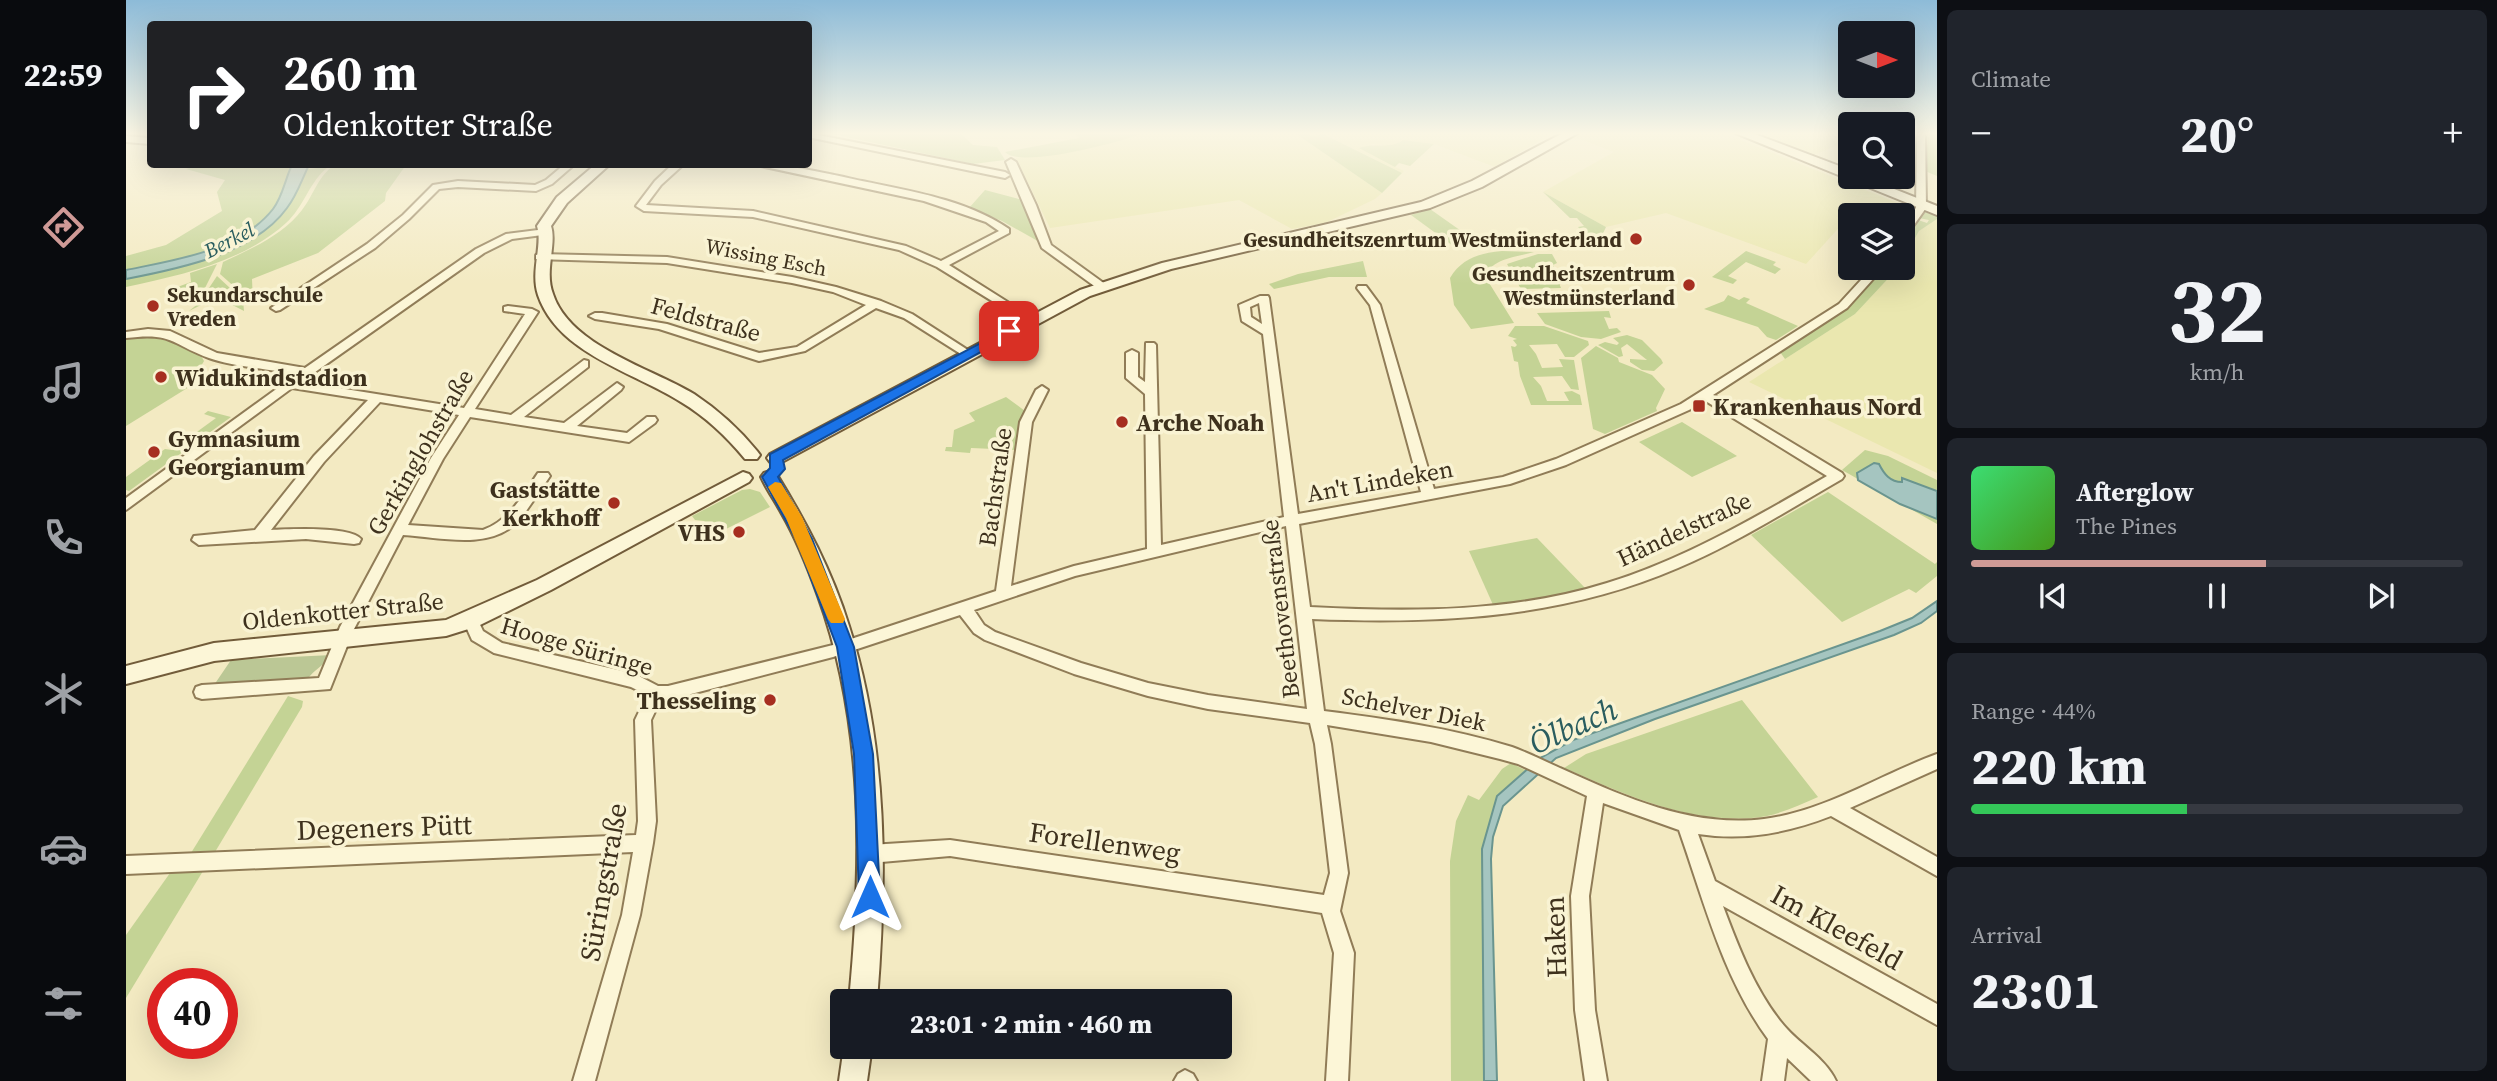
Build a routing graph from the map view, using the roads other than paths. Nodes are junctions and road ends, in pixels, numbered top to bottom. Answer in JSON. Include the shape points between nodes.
{"nodes":[{"id":1,"x":546,"y":183,"type":"edge"},
{"id":2,"x":588,"y":183,"type":"edge"},
{"id":3,"x":657,"y":183,"type":"edge"},
{"id":4,"x":850,"y":183,"type":"edge"},
{"id":5,"x":1022,"y":183,"type":"edge"},
{"id":6,"x":1478,"y":183,"type":"edge"},
{"id":7,"x":1922,"y":183,"type":"edge"},
{"id":8,"x":1884,"y":189,"type":"edge"},
{"id":9,"x":1920,"y":204,"type":"junction"},
{"id":10,"x":1937,"y":211,"type":"edge"},
{"id":11,"x":1915,"y":216,"type":"edge"},
{"id":12,"x":546,"y":232,"type":"junction"},
{"id":13,"x":540,"y":257,"type":"junction"},
{"id":14,"x":941,"y":265,"type":"junction"},
{"id":15,"x":1867,"y":280,"type":"edge"},
{"id":16,"x":1101,"y":286,"type":"junction"},
{"id":17,"x":1362,"y":288,"type":"dead end"},
{"id":18,"x":877,"y":303,"type":"junction"},
{"id":19,"x":276,"y":308,"type":"dead end"},
{"id":20,"x":508,"y":309,"type":"dead end"},
{"id":21,"x":595,"y":316,"type":"dead end"},
{"id":22,"x":1030,"y":320,"type":"junction"},
{"id":23,"x":1268,"y":332,"type":"dead end"},
{"id":24,"x":126,"y":335,"type":"edge"},
{"id":25,"x":1150,"y":345,"type":"dead end"},
{"id":26,"x":1132,"y":353,"type":"dead end"},
{"id":27,"x":968,"y":354,"type":"junction"},
{"id":28,"x":584,"y":364,"type":"dead end"},
{"id":29,"x":308,"y":372,"type":"junction"},
{"id":30,"x":290,"y":384,"type":"junction"},
{"id":31,"x":617,"y":387,"type":"dead end"},
{"id":32,"x":1042,"y":390,"type":"dead end"},
{"id":33,"x":1150,"y":392,"type":"junction"},
{"id":34,"x":1704,"y":395,"type":"junction"},
{"id":35,"x":377,"y":398,"type":"junction"},
{"id":36,"x":467,"y":412,"type":"junction"},
{"id":37,"x":514,"y":419,"type":"junction"},
{"id":38,"x":651,"y":420,"type":"dead end"},
{"id":39,"x":566,"y":428,"type":"junction"},
{"id":40,"x":751,"y":455,"type":"junction"},
{"id":41,"x":773,"y":467,"type":"junction"},
{"id":42,"x":543,"y":477,"type":"dead end"},
{"id":43,"x":743,"y":478,"type":"junction"},
{"id":44,"x":1429,"y":495,"type":"junction"},
{"id":45,"x":126,"y":505,"type":"edge"},
{"id":46,"x":1292,"y":520,"type":"junction"},
{"id":47,"x":400,"y":530,"type":"junction"},
{"id":48,"x":259,"y":535,"type":"junction"},
{"id":49,"x":354,"y":539,"type":"dead end"},
{"id":50,"x":199,"y":540,"type":"dead end"},
{"id":51,"x":1154,"y":552,"type":"junction"},
{"id":52,"x":1003,"y":593,"type":"junction"},
{"id":53,"x":963,"y":607,"type":"junction"},
{"id":54,"x":1304,"y":613,"type":"junction"},
{"id":55,"x":471,"y":620,"type":"junction"},
{"id":56,"x":343,"y":640,"type":"junction"},
{"id":57,"x":846,"y":647,"type":"junction"},
{"id":58,"x":126,"y":675,"type":"edge"},
{"id":59,"x":202,"y":692,"type":"dead end"},
{"id":60,"x":656,"y":692,"type":"junction"},
{"id":61,"x":1316,"y":715,"type":"junction"},
{"id":62,"x":1937,"y":761,"type":"edge"},
{"id":63,"x":1596,"y":791,"type":"junction"},
{"id":64,"x":1831,"y":807,"type":"junction"},
{"id":65,"x":1686,"y":824,"type":"junction"},
{"id":66,"x":644,"y":843,"type":"junction"},
{"id":67,"x":870,"y":854,"type":"junction"},
{"id":68,"x":126,"y":865,"type":"edge"},
{"id":69,"x":1937,"y":867,"type":"edge"},
{"id":70,"x":1710,"y":888,"type":"junction"},
{"id":71,"x":1331,"y":905,"type":"junction"},
{"id":72,"x":864,"y":989,"type":"edge"},
{"id":73,"x":1937,"y":1015,"type":"edge"},
{"id":74,"x":1779,"y":1037,"type":"junction"},
{"id":75,"x":856,"y":1059,"type":"edge"},
{"id":76,"x":584,"y":1081,"type":"edge"},
{"id":77,"x":853,"y":1081,"type":"edge"},
{"id":78,"x":1337,"y":1081,"type":"edge"},
{"id":79,"x":1596,"y":1081,"type":"edge"},
{"id":80,"x":1773,"y":1081,"type":"edge"},
{"id":81,"x":1825,"y":1081,"type":"edge"}],
"edges":[{"from":1,"to":19,"type":"street","via":[[536,188],[436,187],[371,246]]},
{"from":2,"to":12,"type":"street"},
{"from":3,"to":14,"type":"street","via":[[641,206],[650,211],[753,214],[902,248]]},
{"from":4,"to":14,"type":"street","via":[[936,201],[986,218],[1005,230]]},
{"from":5,"to":16,"type":"street","via":[[1046,246]]},
{"from":6,"to":16,"type":"street","via":[[1425,205],[1237,248]]},
{"from":7,"to":9,"type":"street"},
{"from":8,"to":9,"type":"street"},
{"from":9,"to":10,"type":"street"},
{"from":9,"to":11,"type":"street"},
{"from":12,"to":13,"type":"street"},
{"from":12,"to":29,"type":"street","via":[[495,242]]},
{"from":13,"to":18,"type":"street","name":"Wissing Esch","via":[[615,257],[708,265],[803,282]]},
{"from":13,"to":40,"type":"street","via":[[544,297],[570,331],[696,403]]},
{"from":14,"to":22,"type":"street"},
{"from":15,"to":34,"type":"street","name":"An't Lindeken","via":[[1843,306]]},
{"from":16,"to":22,"type":"street"},
{"from":17,"to":44,"type":"street","via":[[1375,305]]},
{"from":18,"to":21,"type":"street","name":"Feldstraße","via":[[801,349],[759,357],[666,327]]},
{"from":18,"to":27,"type":"street","name":"Wissing Esch","via":[[908,316]]},
{"from":20,"to":36,"type":"street","name":"Gerkinglohstraße","via":[[532,312]]},
{"from":22,"to":27,"type":"street"},
{"from":23,"to":46,"type":"street","name":"Beethovenstraße"},
{"from":24,"to":29,"type":"street","via":[[162,332],[214,356]]},
{"from":25,"to":33,"type":"street"},
{"from":26,"to":33,"type":"street","via":[[1132,378]]},
{"from":27,"to":41,"type":"street"},
{"from":28,"to":37,"type":"street"},
{"from":29,"to":30,"type":"street"},
{"from":30,"to":35,"type":"street"},
{"from":30,"to":45,"type":"street"},
{"from":31,"to":39,"type":"street"},
{"from":32,"to":52,"type":"street","name":"Bachstraße","via":[[1026,422]]},
{"from":33,"to":51,"type":"street"},
{"from":34,"to":44,"type":"street","name":"An't Lindeken","via":[[1561,462],[1505,481]]},
{"from":34,"to":54,"type":"street","name":"Händelstraße","via":[[1837,476],[1733,536],[1649,574],[1588,594],[1524,609],[1459,615]]},
{"from":35,"to":36,"type":"street"},
{"from":35,"to":48,"type":"street","via":[[319,459]]},
{"from":36,"to":37,"type":"street"},
{"from":36,"to":47,"type":"street","name":"Gerkinglohstraße"},
{"from":37,"to":39,"type":"street"},
{"from":38,"to":39,"type":"street","via":[[629,438]]},
{"from":40,"to":41,"type":"street","via":[[765,454]]},
{"from":40,"to":43,"type":"street","via":[[739,466]]},
{"from":41,"to":43,"type":"street","via":[[753,481]]},
{"from":41,"to":57,"type":"street"},
{"from":42,"to":47,"type":"street","via":[[497,532]]},
{"from":43,"to":55,"type":"street","name":"Oldenkotter Straße"},
{"from":44,"to":46,"type":"street","name":"An't Lindeken"},
{"from":46,"to":51,"type":"street","name":"An't Lindeken"},
{"from":46,"to":54,"type":"street","name":"Beethovenstraße"},
{"from":47,"to":56,"type":"street","name":"Gerkinglohstraße"},
{"from":48,"to":49,"type":"street"},
{"from":48,"to":50,"type":"street"},
{"from":51,"to":52,"type":"street","name":"An't Lindeken"},
{"from":52,"to":53,"type":"street","name":"An't Lindeken"},
{"from":53,"to":57,"type":"street","name":"An't Lindeken"},
{"from":53,"to":61,"type":"street","name":"Schelver Diek","via":[[990,636],[1120,682],[1190,698]]},
{"from":54,"to":61,"type":"street","name":"Beethovenstraße"},
{"from":55,"to":56,"type":"street","name":"Oldenkotter Straße","via":[[425,631]]},
{"from":55,"to":60,"type":"street","name":"Hooge Süringe","via":[[482,642],[499,649],[635,681]]},
{"from":56,"to":58,"type":"street","name":"Oldenkotter Straße","via":[[214,652]]},
{"from":56,"to":59,"type":"street","name":"Gerkinglohstraße","via":[[324,684]]},
{"from":57,"to":60,"type":"street","name":"Hooge Süringe","via":[[668,693]]},
{"from":57,"to":67,"type":"street","via":[[863,754]]},
{"from":60,"to":66,"type":"street","name":"Süringstraße","via":[[643,720]]},
{"from":61,"to":63,"type":"street","name":"Schelver Diek","via":[[1402,727],[1526,760]]},
{"from":61,"to":71,"type":"street","name":"Beethovenstraße","via":[[1339,873]]},
{"from":62,"to":64,"type":"street","name":"Schelver Diek"},
{"from":63,"to":65,"type":"street","name":"Schelver Diek"},
{"from":63,"to":79,"type":"street","name":"Haken","via":[[1580,896],[1586,1010]]},
{"from":64,"to":65,"type":"street","name":"Schelver Diek","via":[[1765,827],[1720,829]]},
{"from":64,"to":69,"type":"street"},
{"from":65,"to":70,"type":"street"},
{"from":66,"to":68,"type":"street","name":"Degeners Pütt"},
{"from":66,"to":76,"type":"street","name":"Süringstraße","via":[[631,915]]},
{"from":67,"to":71,"type":"street","name":"Forellenweg","via":[[950,848]]},
{"from":67,"to":72,"type":"street"},
{"from":70,"to":73,"type":"street","name":"Im Kleefeld"},
{"from":70,"to":74,"type":"street","via":[[1756,1003]]},
{"from":71,"to":78,"type":"street","via":[[1344,953]]},
{"from":74,"to":80,"type":"street"},
{"from":74,"to":81,"type":"street"},
{"from":75,"to":77,"type":"street"}]}
